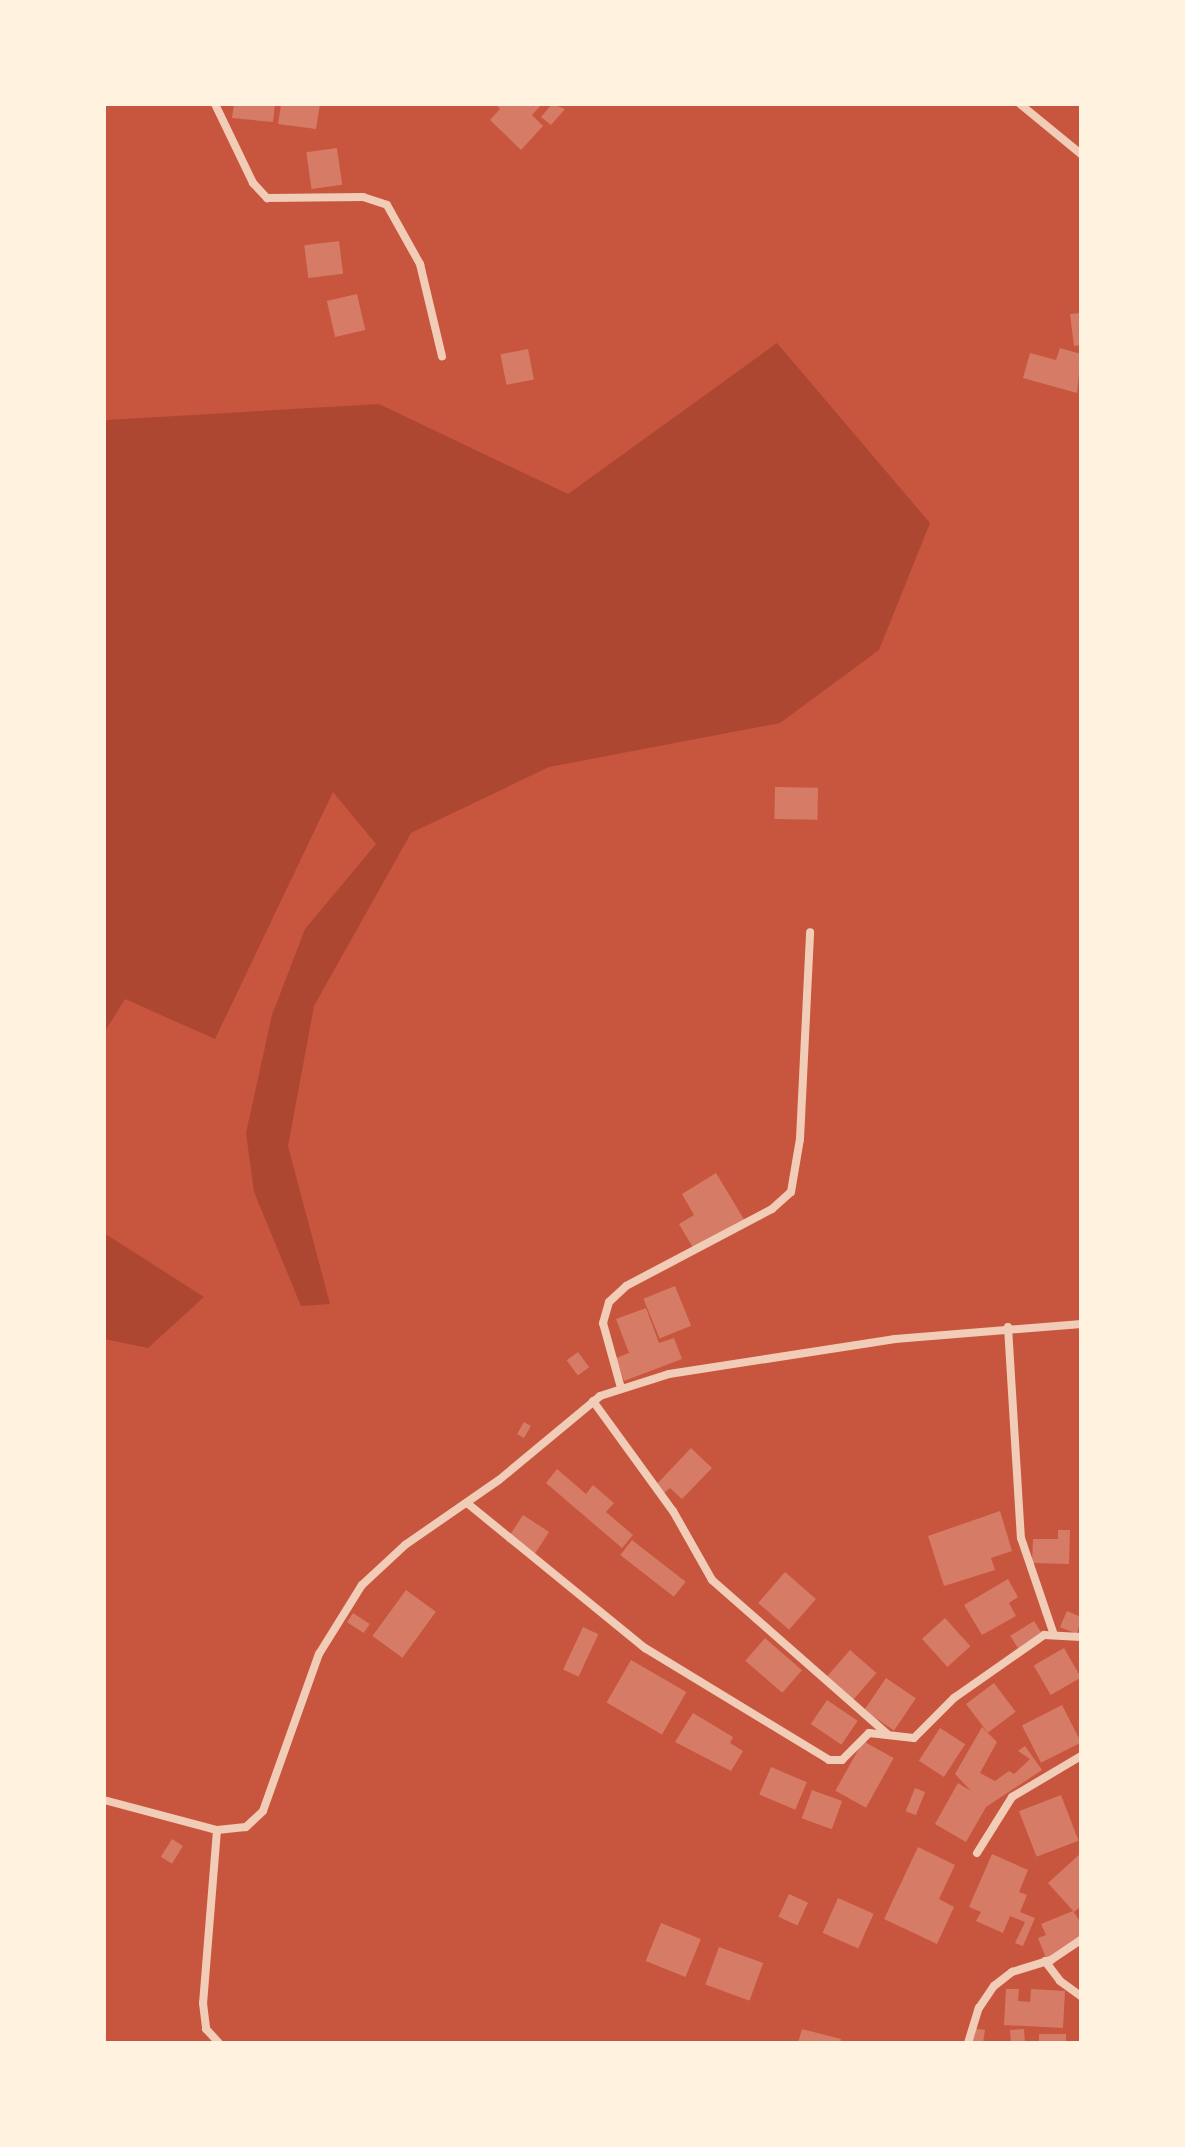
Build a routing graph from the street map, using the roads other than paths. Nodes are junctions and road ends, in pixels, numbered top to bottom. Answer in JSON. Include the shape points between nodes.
{"nodes":[{"id":1,"x":215,"y":104,"type":"edge"},
{"id":2,"x":1020,"y":104,"type":"edge"},
{"id":3,"x":1081,"y":154,"type":"edge"},
{"id":4,"x":442,"y":356,"type":"dead end"},
{"id":5,"x":810,"y":932,"type":"dead end"},
{"id":6,"x":1081,"y":1324,"type":"edge"},
{"id":7,"x":1008,"y":1327,"type":"junction"},
{"id":8,"x":621,"y":1388,"type":"junction"},
{"id":9,"x":593,"y":1401,"type":"junction"},
{"id":10,"x":467,"y":1503,"type":"junction"},
{"id":11,"x":1053,"y":1632,"type":"junction"},
{"id":12,"x":1078,"y":1636,"type":"edge"},
{"id":13,"x":1081,"y":1645,"type":"edge"},
{"id":14,"x":890,"y":1737,"type":"junction"},
{"id":15,"x":1081,"y":1756,"type":"edge"},
{"id":16,"x":104,"y":1800,"type":"edge"},
{"id":17,"x":217,"y":1830,"type":"junction"},
{"id":18,"x":977,"y":1853,"type":"dead end"},
{"id":19,"x":1081,"y":1940,"type":"edge"},
{"id":20,"x":1045,"y":1961,"type":"junction"},
{"id":21,"x":1081,"y":1996,"type":"edge"},
{"id":22,"x":219,"y":2043,"type":"edge"},
{"id":23,"x":968,"y":2043,"type":"edge"}],
"edges":[{"from":1,"to":4,"type":"street","via":[[253,183],[267,198],[363,197],[387,205],[420,264]]},
{"from":2,"to":3,"type":"street"},
{"from":5,"to":8,"type":"street","via":[[800,1139],[791,1192],[772,1209],[626,1286],[609,1302],[603,1323]]},
{"from":6,"to":7,"type":"street"},
{"from":7,"to":8,"type":"street","via":[[669,1374]]},
{"from":7,"to":11,"type":"street","via":[[1021,1538]]},
{"from":8,"to":9,"type":"street"},
{"from":9,"to":10,"type":"street"},
{"from":9,"to":14,"type":"street","via":[[663,1496],[712,1580]]},
{"from":10,"to":14,"type":"street","via":[[645,1648],[829,1760],[842,1760],[869,1733]]},
{"from":10,"to":17,"type":"street","via":[[405,1545],[362,1585],[319,1654],[263,1811],[246,1827]]},
{"from":11,"to":12,"type":"street"},
{"from":11,"to":14,"type":"street","via":[[954,1698],[914,1738]]},
{"from":12,"to":13,"type":"street"},
{"from":15,"to":18,"type":"street","via":[[1012,1797]]},
{"from":16,"to":17,"type":"street"},
{"from":17,"to":22,"type":"street","via":[[203,2003],[206,2029]]},
{"from":19,"to":20,"type":"street"},
{"from":20,"to":21,"type":"street"},
{"from":20,"to":23,"type":"street","via":[[1012,1972],[994,1986],[979,2008]]}]}
